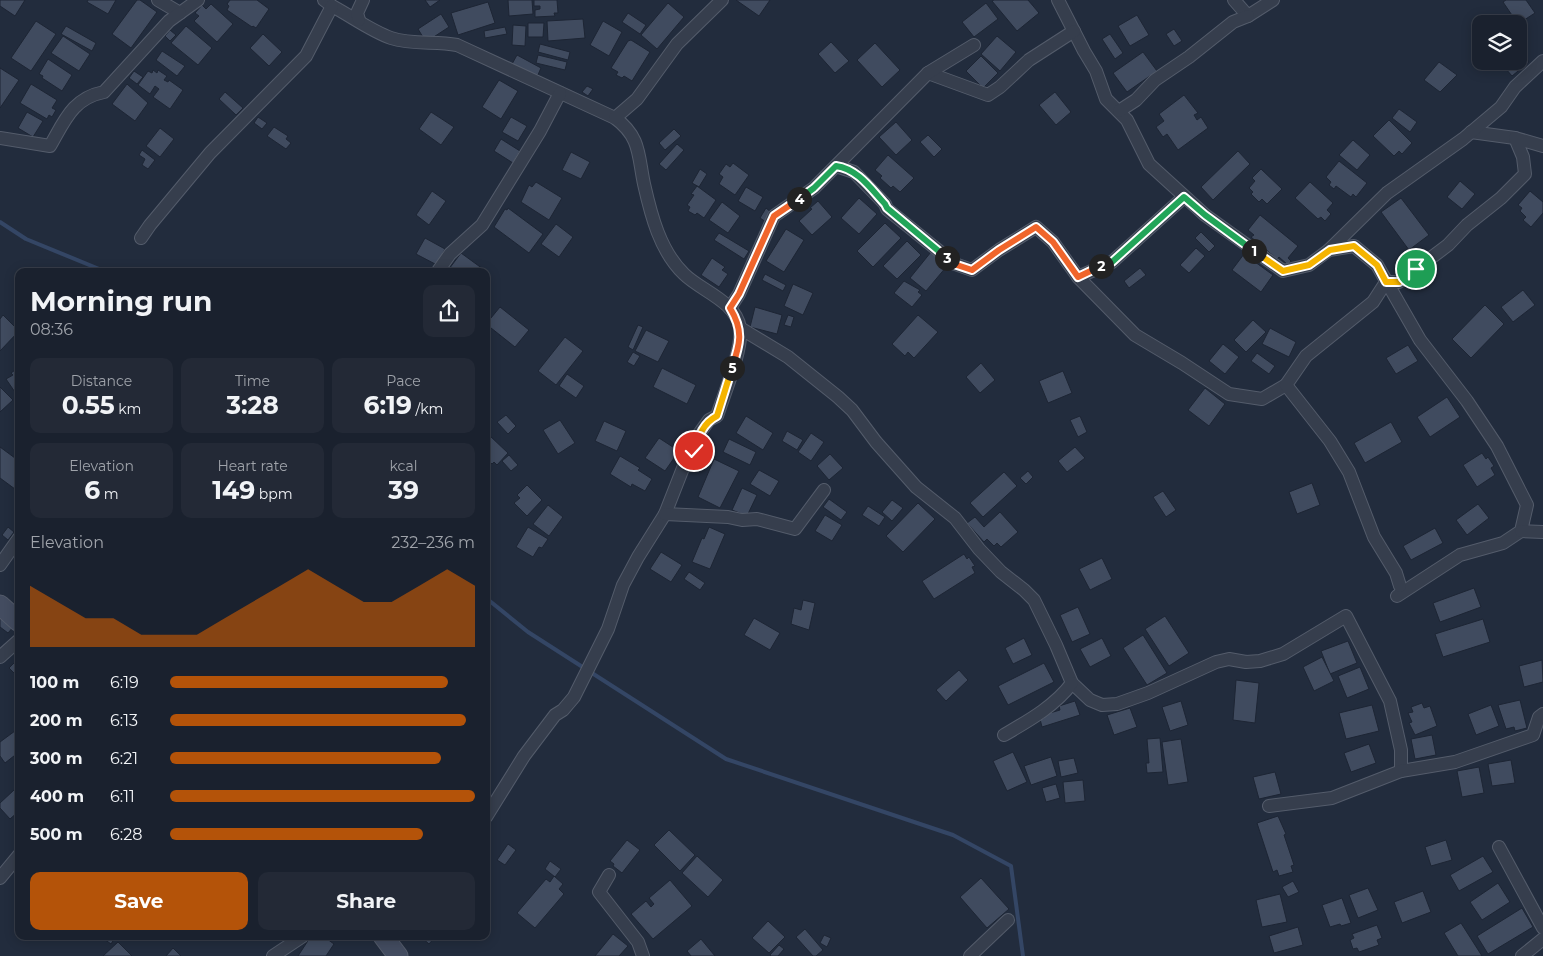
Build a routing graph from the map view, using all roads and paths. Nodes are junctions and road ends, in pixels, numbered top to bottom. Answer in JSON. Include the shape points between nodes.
{"nodes":[{"id":1,"x":158,"y":0,"type":"edge"},
{"id":2,"x":198,"y":0,"type":"edge"},
{"id":3,"x":363,"y":0,"type":"edge"},
{"id":4,"x":722,"y":0,"type":"edge"},
{"id":5,"x":1058,"y":0,"type":"edge"},
{"id":6,"x":1234,"y":0,"type":"edge"},
{"id":7,"x":1273,"y":0,"type":"edge"},
{"id":8,"x":328,"y":3,"type":"edge"},
{"id":9,"x":180,"y":13,"type":"junction"},
{"id":10,"x":1248,"y":16,"type":"junction"},
{"id":11,"x":359,"y":20,"type":"junction"},
{"id":12,"x":1074,"y":31,"type":"junction"},
{"id":13,"x":974,"y":45,"type":"dead end"},
{"id":14,"x":1543,"y":61,"type":"edge"},
{"id":15,"x":928,"y":73,"type":"junction"},
{"id":16,"x":560,"y":93,"type":"junction"},
{"id":17,"x":1119,"y":111,"type":"junction"},
{"id":18,"x":615,"y":118,"type":"junction"},
{"id":19,"x":1471,"y":132,"type":"junction"},
{"id":20,"x":0,"y":138,"type":"edge"},
{"id":21,"x":1515,"y":138,"type":"junction"},
{"id":22,"x":1543,"y":146,"type":"edge"},
{"id":23,"x":836,"y":166,"type":"junction"},
{"id":24,"x":1184,"y":197,"type":"junction"},
{"id":25,"x":141,"y":238,"type":"dead end"},
{"id":26,"x":1330,"y":250,"type":"junction"},
{"id":27,"x":440,"y":268,"type":"edge"},
{"id":28,"x":1078,"y":277,"type":"junction"},
{"id":29,"x":1386,"y":282,"type":"junction"},
{"id":30,"x":730,"y":308,"type":"junction"},
{"id":31,"x":740,"y":328,"type":"junction"},
{"id":32,"x":1286,"y":385,"type":"junction"},
{"id":33,"x":824,"y":490,"type":"dead end"},
{"id":34,"x":665,"y":514,"type":"junction"},
{"id":35,"x":1521,"y":531,"type":"junction"},
{"id":36,"x":1543,"y":532,"type":"edge"},
{"id":37,"x":15,"y":543,"type":"edge"},
{"id":38,"x":0,"y":564,"type":"edge"},
{"id":39,"x":0,"y":605,"type":"edge"},
{"id":40,"x":15,"y":618,"type":"edge"},
{"id":41,"x":15,"y":644,"type":"edge"},
{"id":42,"x":0,"y":657,"type":"edge"},
{"id":43,"x":1072,"y":683,"type":"junction"},
{"id":44,"x":1543,"y":714,"type":"edge"},
{"id":45,"x":1004,"y":735,"type":"dead end"},
{"id":46,"x":1401,"y":771,"type":"junction"},
{"id":47,"x":1269,"y":806,"type":"dead end"},
{"id":48,"x":490,"y":811,"type":"edge"},
{"id":49,"x":1499,"y":847,"type":"dead end"},
{"id":50,"x":15,"y":860,"type":"edge"},
{"id":51,"x":609,"y":875,"type":"dead end"},
{"id":52,"x":0,"y":878,"type":"edge"},
{"id":53,"x":1008,"y":920,"type":"dead end"},
{"id":54,"x":1543,"y":928,"type":"edge"},
{"id":55,"x":1543,"y":939,"type":"edge"},
{"id":56,"x":297,"y":940,"type":"edge"},
{"id":57,"x":386,"y":940,"type":"edge"},
{"id":58,"x":273,"y":956,"type":"edge"},
{"id":59,"x":398,"y":956,"type":"edge"},
{"id":60,"x":643,"y":956,"type":"edge"},
{"id":61,"x":970,"y":956,"type":"edge"},
{"id":62,"x":1522,"y":956,"type":"edge"}],
"edges":[{"from":1,"to":9,"type":"street"},
{"from":2,"to":9,"type":"street"},
{"from":3,"to":11,"type":"street","via":[[357,13]]},
{"from":4,"to":18,"type":"street","via":[[677,44],[637,99]]},
{"from":5,"to":12,"type":"street"},
{"from":6,"to":10,"type":"street"},
{"from":7,"to":10,"type":"street"},
{"from":8,"to":11,"type":"street"},
{"from":8,"to":25,"type":"street","via":[[306,56],[210,154]]},
{"from":9,"to":20,"type":"street","via":[[104,92],[78,102],[50,146]]},
{"from":10,"to":17,"type":"street","via":[[1233,22],[1154,80],[1136,100]]},
{"from":11,"to":16,"type":"street","via":[[391,38],[457,45]]},
{"from":12,"to":15,"type":"street","via":[[1029,60],[988,96]]},
{"from":12,"to":17,"type":"street","via":[[1096,71],[1106,98]]},
{"from":13,"to":15,"type":"street"},
{"from":14,"to":19,"type":"street","via":[[1501,107]]},
{"from":15,"to":23,"type":"street"},
{"from":16,"to":18,"type":"street"},
{"from":16,"to":27,"type":"street","via":[[482,225],[450,254]]},
{"from":17,"to":24,"type":"street","via":[[1127,120],[1149,164]]},
{"from":18,"to":30,"type":"street","via":[[632,133],[638,146],[651,212],[672,260],[684,274]]},
{"from":19,"to":21,"type":"street"},
{"from":19,"to":26,"type":"street","via":[[1387,193]]},
{"from":21,"to":22,"type":"street"},
{"from":21,"to":29,"type":"street","via":[[1525,174],[1448,245],[1399,282]]},
{"from":23,"to":28,"type":"street","via":[[854,172],[887,208],[954,264],[972,270],[1036,227],[1053,242]]},
{"from":23,"to":30,"type":"street","via":[[814,188],[774,216]]},
{"from":24,"to":26,"type":"street","via":[[1283,271],[1309,265]]},
{"from":24,"to":28,"type":"street","via":[[1112,262]]},
{"from":26,"to":29,"type":"street","via":[[1354,246],[1377,265]]},
{"from":28,"to":32,"type":"street","via":[[1135,335],[1228,394],[1262,399]]},
{"from":29,"to":32,"type":"street","via":[[1373,302],[1306,356]]},
{"from":29,"to":35,"type":"street","via":[[1420,340],[1467,400],[1497,446],[1527,505]]},
{"from":30,"to":31,"type":"street"},
{"from":31,"to":34,"type":"street","via":[[739,348],[717,416],[709,420],[699,434]]},
{"from":31,"to":43,"type":"street","via":[[788,357],[838,397],[916,487],[955,518],[1001,572],[1034,600]]},
{"from":32,"to":35,"type":"street","via":[[1330,441],[1349,472],[1374,537],[1396,573],[1398,591],[1460,555],[1502,543]]},
{"from":33,"to":34,"type":"street","via":[[795,529],[757,519]]},
{"from":34,"to":48,"type":"street","via":[[623,586],[608,629],[574,696],[524,756]]},
{"from":35,"to":36,"type":"street"},
{"from":37,"to":38,"type":"street"},
{"from":39,"to":40,"type":"street"},
{"from":41,"to":42,"type":"street"},
{"from":43,"to":45,"type":"street","via":[[1065,693],[1035,717]]},
{"from":43,"to":46,"type":"street","via":[[1090,700],[1102,705],[1117,704],[1216,662],[1229,659],[1260,661],[1283,654],[1346,616],[1390,701],[1401,750]]},
{"from":44,"to":46,"type":"street","via":[[1533,734],[1455,762]]},
{"from":46,"to":47,"type":"street","via":[[1332,798]]},
{"from":49,"to":54,"type":"street"},
{"from":50,"to":52,"type":"street"},
{"from":51,"to":60,"type":"street","via":[[599,892],[638,942]]},
{"from":53,"to":61,"type":"street"},
{"from":55,"to":62,"type":"street"},
{"from":56,"to":58,"type":"street"},
{"from":57,"to":59,"type":"street"}]}
